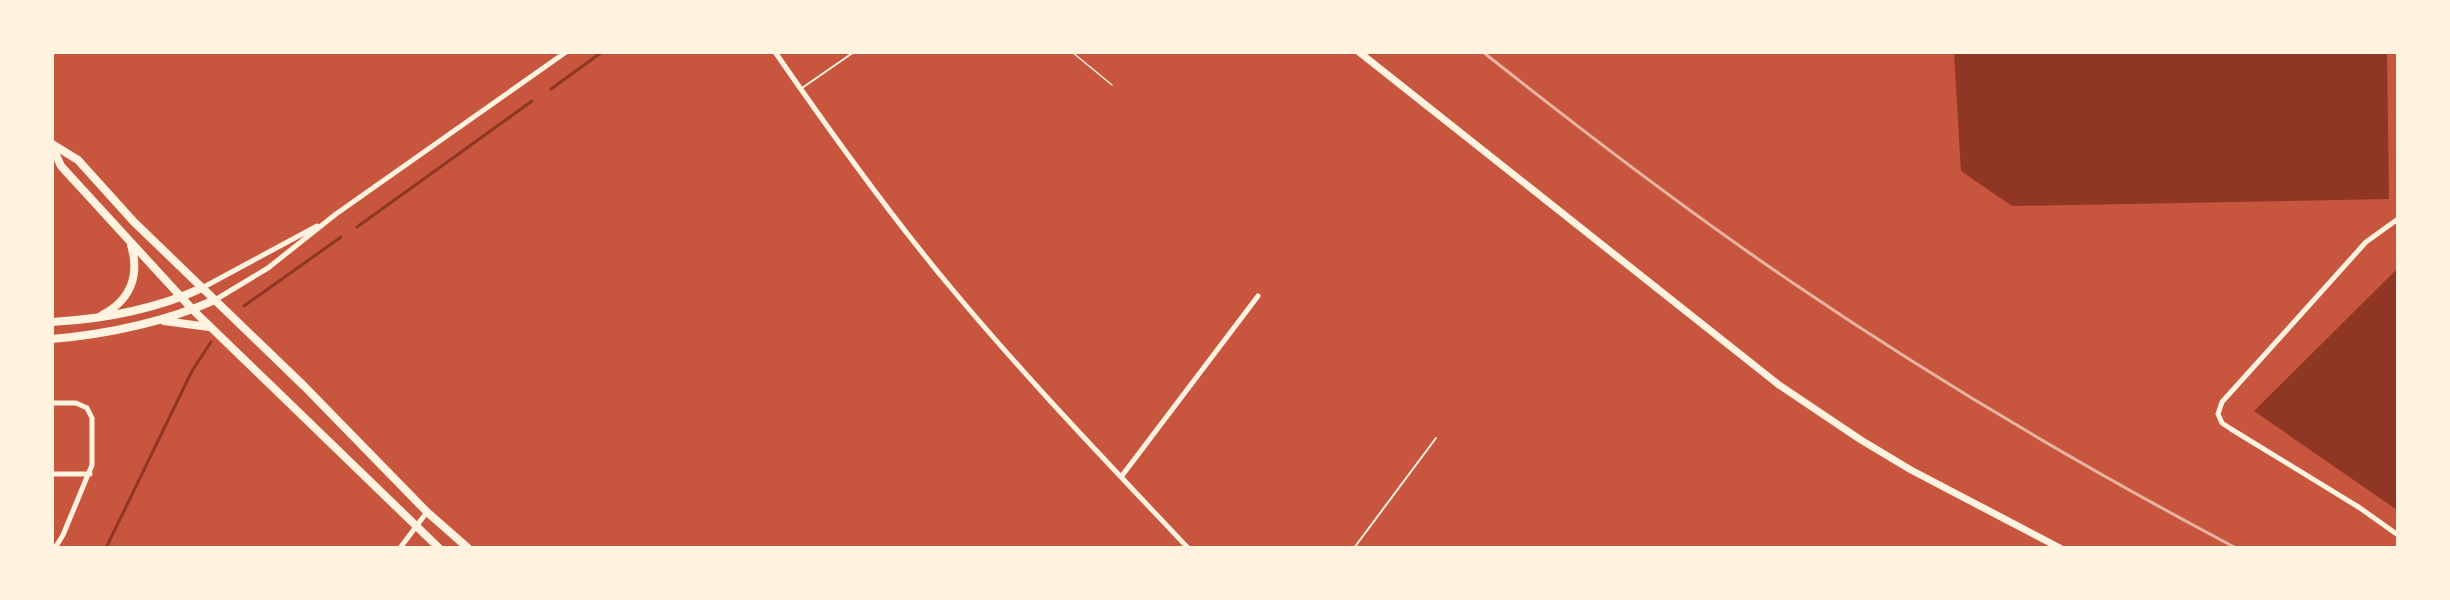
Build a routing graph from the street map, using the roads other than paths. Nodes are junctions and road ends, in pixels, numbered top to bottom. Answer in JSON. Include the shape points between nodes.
{"nodes":[{"id":1,"x":566,"y":52,"type":"edge"},
{"id":2,"x":775,"y":52,"type":"edge"},
{"id":3,"x":855,"y":52,"type":"edge"},
{"id":4,"x":1359,"y":52,"type":"edge"},
{"id":5,"x":801,"y":89,"type":"junction"},
{"id":6,"x":52,"y":145,"type":"edge"},
{"id":7,"x":2397,"y":219,"type":"edge"},
{"id":8,"x":324,"y":223,"type":"junction"},
{"id":9,"x":130,"y":242,"type":"junction"},
{"id":10,"x":202,"y":288,"type":"junction"},
{"id":11,"x":1257,"y":296,"type":"dead end"},
{"id":12,"x":181,"y":298,"type":"junction"},
{"id":13,"x":215,"y":300,"type":"junction"},
{"id":14,"x":192,"y":310,"type":"junction"},
{"id":15,"x":96,"y":318,"type":"junction"},
{"id":16,"x":158,"y":321,"type":"junction"},
{"id":17,"x":52,"y":322,"type":"edge"},
{"id":18,"x":210,"y":327,"type":"junction"},
{"id":19,"x":52,"y":339,"type":"edge"},
{"id":20,"x":52,"y":403,"type":"edge"},
{"id":21,"x":1436,"y":438,"type":"dead end"},
{"id":22,"x":52,"y":474,"type":"edge"},
{"id":23,"x":90,"y":474,"type":"junction"},
{"id":24,"x":1121,"y":477,"type":"junction"},
{"id":25,"x":428,"y":512,"type":"junction"},
{"id":26,"x":416,"y":527,"type":"junction"},
{"id":27,"x":2397,"y":535,"type":"edge"},
{"id":28,"x":55,"y":548,"type":"edge"},
{"id":29,"x":400,"y":548,"type":"edge"},
{"id":30,"x":439,"y":548,"type":"edge"},
{"id":31,"x":468,"y":548,"type":"edge"},
{"id":32,"x":1188,"y":548,"type":"edge"},
{"id":33,"x":1354,"y":548,"type":"edge"},
{"id":34,"x":2060,"y":548,"type":"edge"}],
"edges":[{"from":1,"to":8,"type":"street"},
{"from":2,"to":5,"type":"street"},
{"from":3,"to":5,"type":"lane"},
{"from":4,"to":34,"type":"street","via":[[1779,385],[1911,470]]},
{"from":5,"to":24,"type":"street","via":[[904,230],[954,291]]},
{"from":6,"to":9,"type":"main road","via":[[61,166]]},
{"from":6,"to":10,"type":"main road","via":[[78,160]]},
{"from":7,"to":27,"type":"street","via":[[2358,251],[2222,402],[2218,414],[2222,423]]},
{"from":8,"to":10,"type":"street"},
{"from":8,"to":13,"type":"street","via":[[268,268]]},
{"from":9,"to":12,"type":"main road"},
{"from":9,"to":15,"type":"main road","via":[[135,262],[133,284],[118,304]]},
{"from":10,"to":12,"type":"main road"},
{"from":10,"to":13,"type":"main road"},
{"from":11,"to":24,"type":"street"},
{"from":12,"to":14,"type":"main road"},
{"from":12,"to":15,"type":"main road"},
{"from":13,"to":14,"type":"main road"},
{"from":13,"to":25,"type":"main road"},
{"from":14,"to":16,"type":"main road"},
{"from":14,"to":18,"type":"main road"},
{"from":15,"to":17,"type":"main road"},
{"from":16,"to":18,"type":"main road"},
{"from":16,"to":19,"type":"main road","via":[[107,333]]},
{"from":18,"to":26,"type":"main road"},
{"from":20,"to":23,"type":"street","via":[[76,403],[87,408],[92,418]]},
{"from":21,"to":33,"type":"lane"},
{"from":22,"to":23,"type":"street"},
{"from":23,"to":28,"type":"street"},
{"from":24,"to":32,"type":"street"},
{"from":25,"to":26,"type":"street"},
{"from":25,"to":31,"type":"main road"},
{"from":26,"to":29,"type":"street"},
{"from":26,"to":30,"type":"main road"}]}
